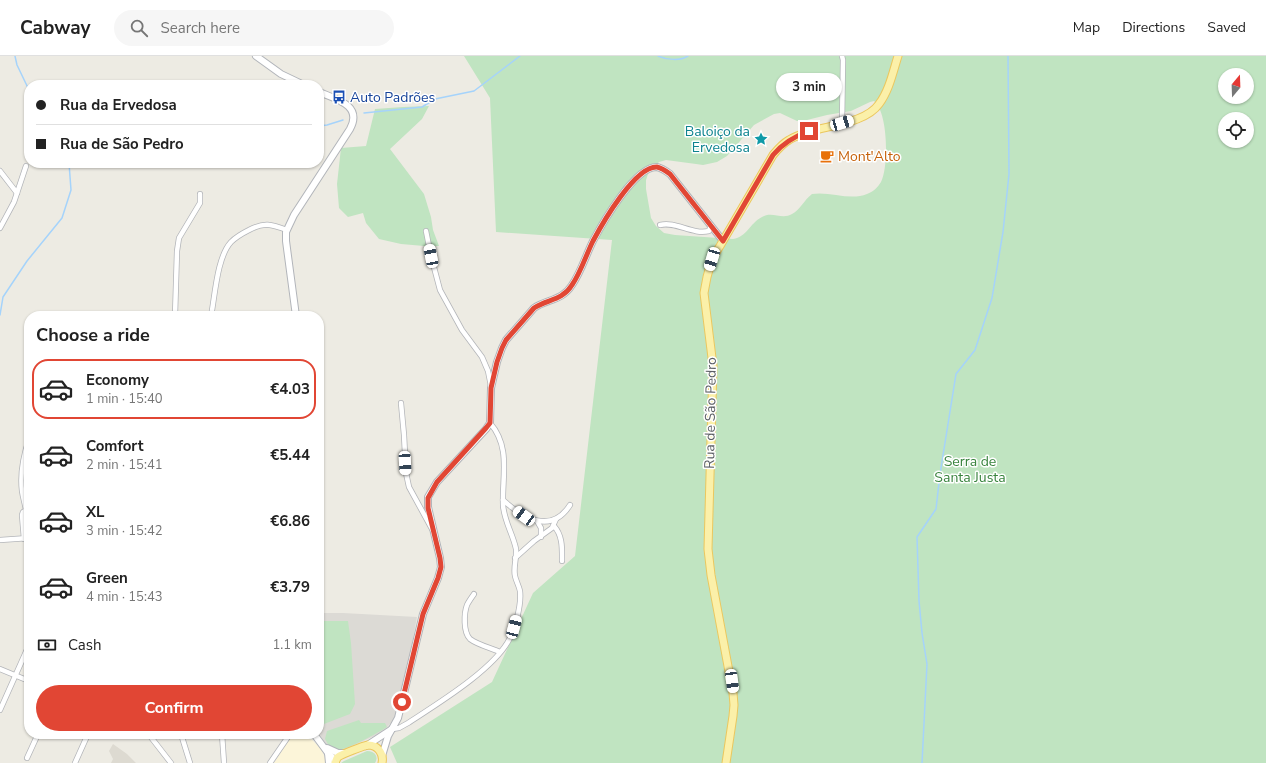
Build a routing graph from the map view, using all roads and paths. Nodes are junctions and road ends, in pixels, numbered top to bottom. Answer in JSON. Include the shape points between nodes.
{"nodes":[{"id":1,"x":256,"y":56,"type":"edge"},
{"id":2,"x":842,"y":56,"type":"edge"},
{"id":3,"x":898,"y":56,"type":"edge"},
{"id":4,"x":294,"y":80,"type":"edge"},
{"id":5,"x":324,"y":94,"type":"edge"},
{"id":6,"x":842,"y":123,"type":"junction"},
{"id":7,"x":25,"y":168,"type":"edge"},
{"id":8,"x":0,"y":171,"type":"edge"},
{"id":9,"x":17,"y":193,"type":"junction"},
{"id":10,"x":200,"y":194,"type":"dead end"},
{"id":11,"x":660,"y":225,"type":"dead end"},
{"id":12,"x":711,"y":225,"type":"junction"},
{"id":13,"x":0,"y":228,"type":"edge"},
{"id":14,"x":287,"y":230,"type":"junction"},
{"id":15,"x":426,"y":231,"type":"dead end"},
{"id":16,"x":724,"y":238,"type":"junction"},
{"id":17,"x":175,"y":311,"type":"edge"},
{"id":18,"x":212,"y":311,"type":"edge"},
{"id":19,"x":295,"y":311,"type":"edge"},
{"id":20,"x":491,"y":388,"type":"junction"},
{"id":21,"x":401,"y":403,"type":"dead end"},
{"id":22,"x":490,"y":423,"type":"junction"},
{"id":23,"x":24,"y":464,"type":"edge"},
{"id":24,"x":24,"y":500,"type":"edge"},
{"id":25,"x":503,"y":500,"type":"junction"},
{"id":26,"x":570,"y":505,"type":"dead end"},
{"id":27,"x":24,"y":512,"type":"edge"},
{"id":28,"x":556,"y":519,"type":"junction"},
{"id":29,"x":537,"y":521,"type":"junction"},
{"id":30,"x":24,"y":526,"type":"edge"},
{"id":31,"x":554,"y":526,"type":"junction"},
{"id":32,"x":434,"y":532,"type":"junction"},
{"id":33,"x":540,"y":537,"type":"junction"},
{"id":34,"x":24,"y":538,"type":"edge"},
{"id":35,"x":0,"y":540,"type":"edge"},
{"id":36,"x":515,"y":558,"type":"junction"},
{"id":37,"x":562,"y":561,"type":"dead end"},
{"id":38,"x":474,"y":594,"type":"dead end"},
{"id":39,"x":500,"y":652,"type":"junction"},
{"id":40,"x":24,"y":656,"type":"edge"},
{"id":41,"x":0,"y":669,"type":"edge"},
{"id":42,"x":15,"y":676,"type":"junction"},
{"id":43,"x":24,"y":679,"type":"edge"},
{"id":44,"x":0,"y":710,"type":"edge"},
{"id":45,"x":392,"y":729,"type":"junction"},
{"id":46,"x":36,"y":739,"type":"edge"},
{"id":47,"x":86,"y":739,"type":"edge"},
{"id":48,"x":152,"y":739,"type":"edge"},
{"id":49,"x":183,"y":739,"type":"edge"},
{"id":50,"x":222,"y":739,"type":"edge"},
{"id":51,"x":287,"y":739,"type":"edge"},
{"id":52,"x":318,"y":739,"type":"edge"},
{"id":53,"x":323,"y":746,"type":"junction"},
{"id":54,"x":366,"y":746,"type":"junction"},
{"id":55,"x":348,"y":753,"type":"junction"},
{"id":56,"x":27,"y":758,"type":"dead end"},
{"id":57,"x":382,"y":761,"type":"edge"},
{"id":58,"x":333,"y":762,"type":"edge"},
{"id":59,"x":75,"y":763,"type":"edge"},
{"id":60,"x":171,"y":763,"type":"edge"},
{"id":61,"x":190,"y":763,"type":"edge"},
{"id":62,"x":224,"y":763,"type":"edge"},
{"id":63,"x":270,"y":763,"type":"edge"},
{"id":64,"x":726,"y":763,"type":"edge"}],
"edges":[{"from":1,"to":4,"type":"street"},
{"from":2,"to":6,"type":"street"},
{"from":3,"to":6,"type":"main road","name":"Rua de São Pedro","via":[[884,96],[878,105],[860,118]]},
{"from":5,"to":14,"type":"street","via":[[350,106],[353,114],[352,125]]},
{"from":6,"to":16,"type":"main road","name":"Rua de São Pedro","via":[[799,135],[780,146]]},
{"from":7,"to":9,"type":"street"},
{"from":8,"to":9,"type":"street"},
{"from":9,"to":13,"type":"street"},
{"from":10,"to":17,"type":"street","via":[[200,203],[179,238]]},
{"from":11,"to":12,"type":"street","via":[[707,232]]},
{"from":12,"to":16,"type":"street"},
{"from":12,"to":20,"type":"street","via":[[670,174],[656,167],[641,174],[631,182],[609,214],[593,241],[573,285],[558,298],[534,308],[506,340],[497,362]]},
{"from":14,"to":18,"type":"street","via":[[269,224],[258,225],[231,242],[223,256]]},
{"from":14,"to":19,"type":"street","via":[[286,241]]},
{"from":15,"to":20,"type":"street","via":[[440,290],[462,330],[482,357]]},
{"from":16,"to":64,"type":"main road","name":"Rua de São Pedro","via":[[712,259],[704,293],[713,366],[708,549],[734,705]]},
{"from":20,"to":22,"type":"street"},
{"from":21,"to":32,"type":"street","via":[[409,487]]},
{"from":22,"to":25,"type":"street","via":[[502,444],[505,456]]},
{"from":22,"to":32,"type":"street","via":[[437,482],[428,498]]},
{"from":23,"to":24,"type":"street"},
{"from":25,"to":29,"type":"street","via":[[524,516]]},
{"from":25,"to":36,"type":"street","via":[[506,520],[516,549]]},
{"from":26,"to":28,"type":"street"},
{"from":27,"to":30,"type":"street"},
{"from":28,"to":29,"type":"street"},
{"from":28,"to":31,"type":"street"},
{"from":29,"to":33,"type":"street","via":[[541,528]]},
{"from":31,"to":33,"type":"street"},
{"from":31,"to":37,"type":"street","via":[[561,536]]},
{"from":32,"to":45,"type":"street","via":[[441,567],[423,614],[398,718]]},
{"from":33,"to":36,"type":"street"},
{"from":34,"to":35,"type":"street"},
{"from":36,"to":39,"type":"street","via":[[515,576],[520,591],[519,611],[510,638]]},
{"from":38,"to":39,"type":"street","via":[[467,604],[468,635],[470,639]]},
{"from":39,"to":45,"type":"street","via":[[460,688],[408,723]]},
{"from":40,"to":42,"type":"street"},
{"from":41,"to":42,"type":"street"},
{"from":42,"to":43,"type":"street"},
{"from":42,"to":44,"type":"street"},
{"from":45,"to":54,"type":"street"},
{"from":45,"to":57,"type":"street"},
{"from":46,"to":56,"type":"street"},
{"from":47,"to":59,"type":"street"},
{"from":48,"to":60,"type":"street"},
{"from":49,"to":61,"type":"street"},
{"from":50,"to":62,"type":"street"},
{"from":51,"to":63,"type":"street"},
{"from":52,"to":53,"type":"street"},
{"from":53,"to":55,"type":"street","via":[[338,753]]},
{"from":53,"to":58,"type":"street"},
{"from":54,"to":55,"type":"main road"},
{"from":54,"to":57,"type":"main road","via":[[376,747]]},
{"from":55,"to":58,"type":"main road"}]}
